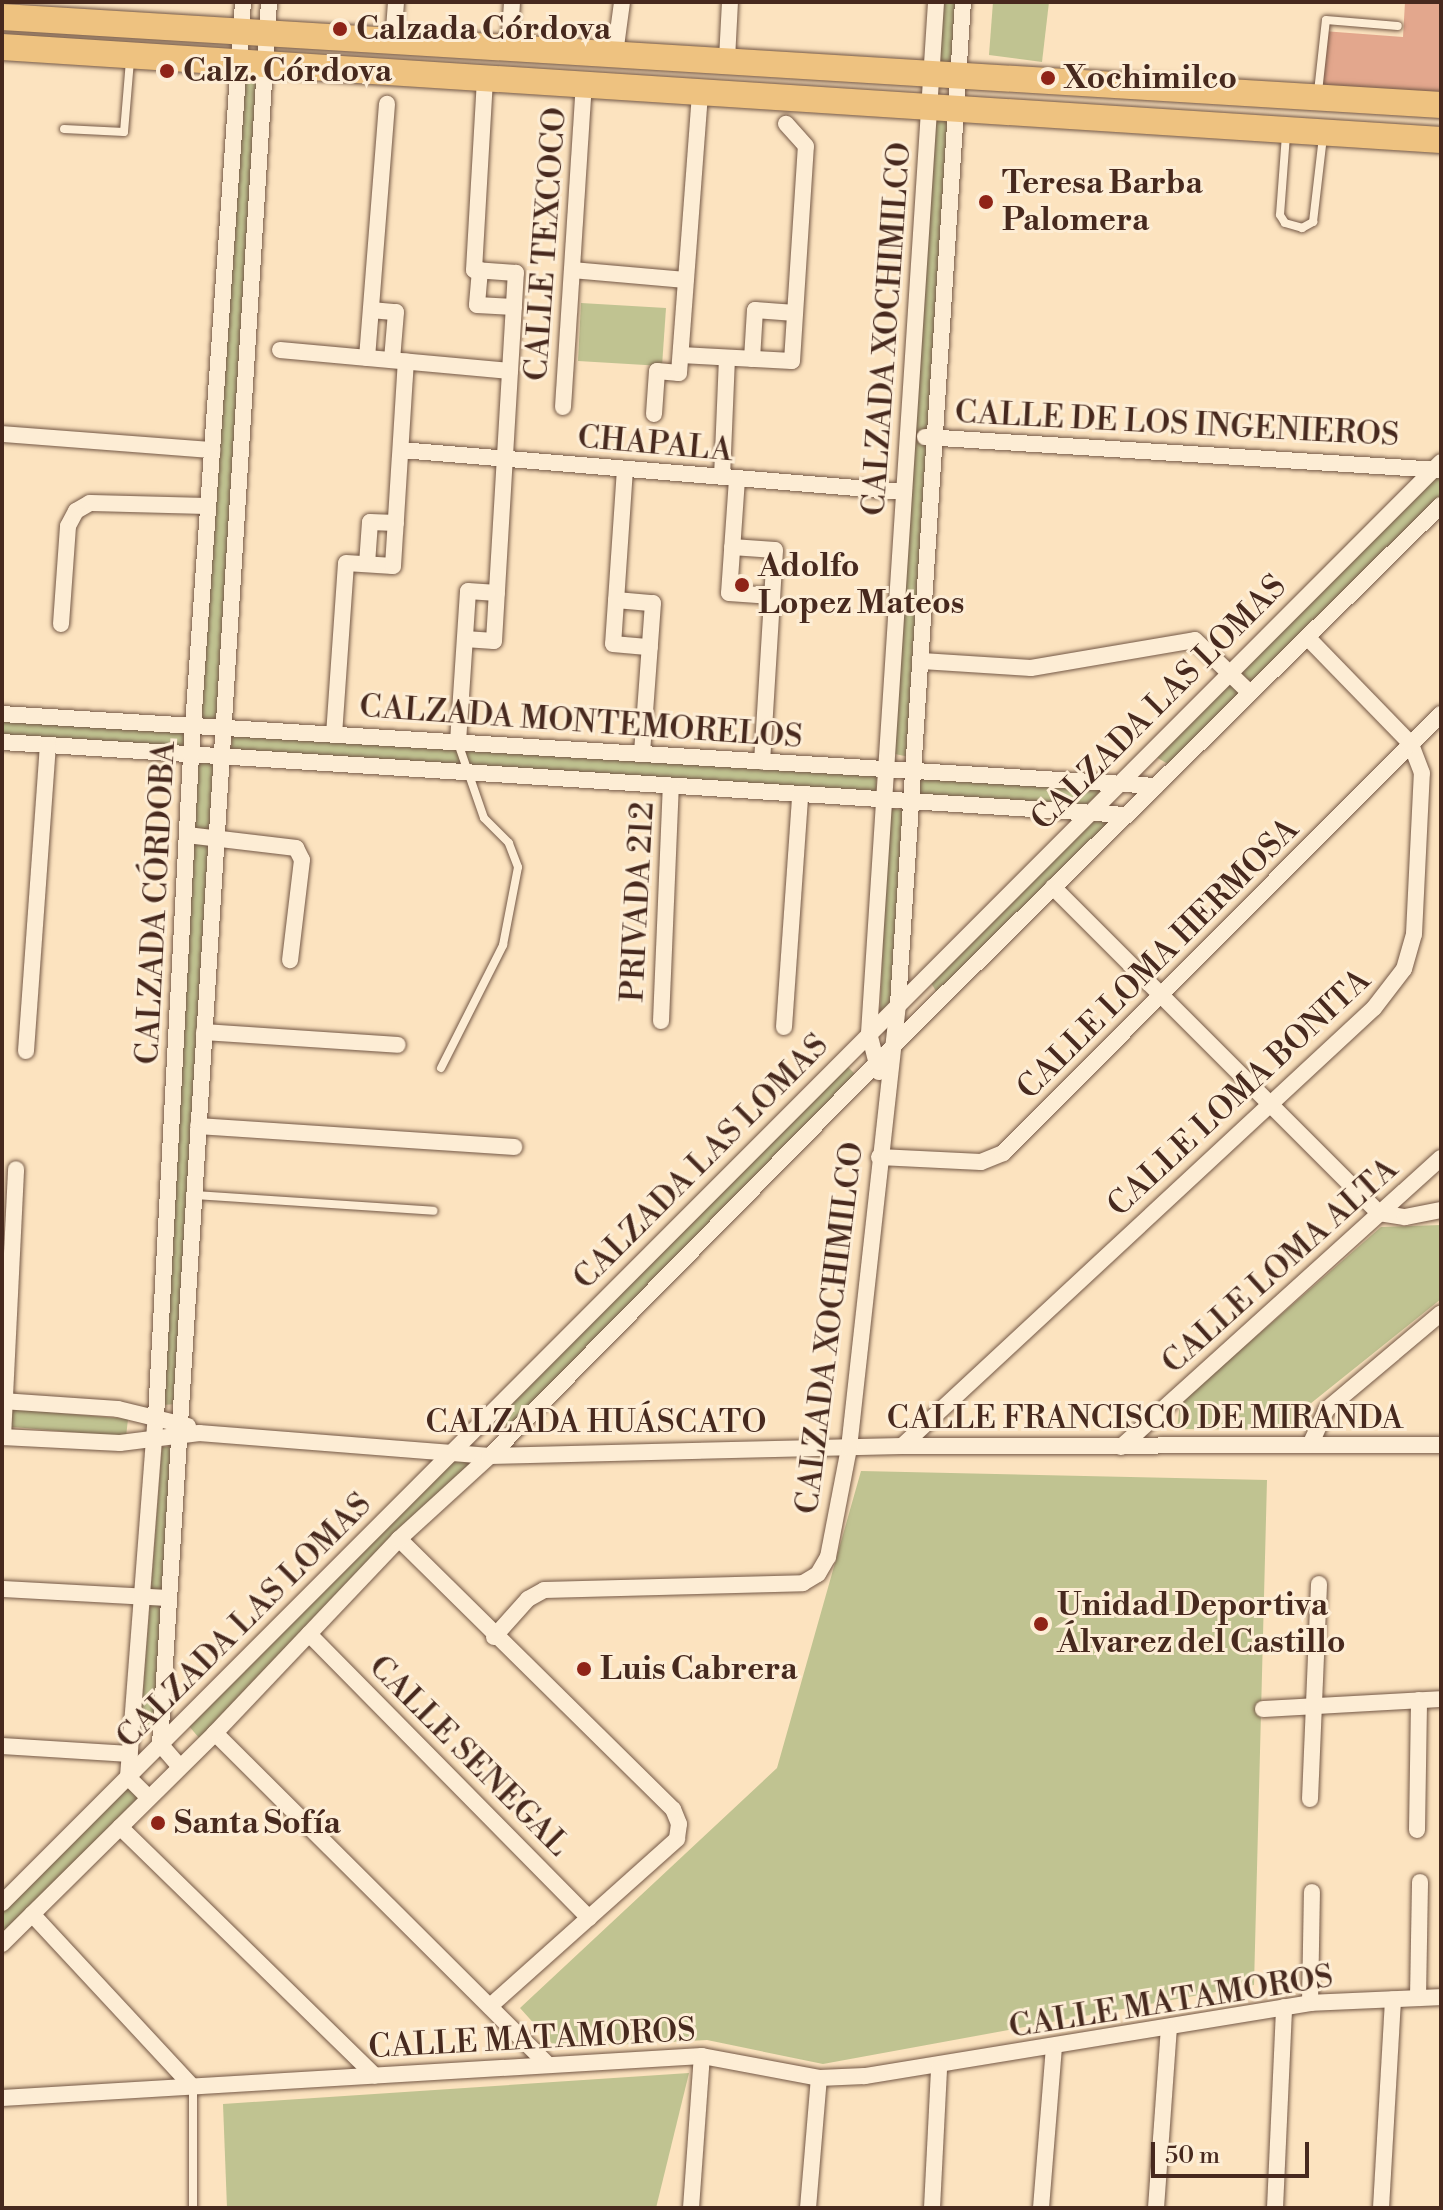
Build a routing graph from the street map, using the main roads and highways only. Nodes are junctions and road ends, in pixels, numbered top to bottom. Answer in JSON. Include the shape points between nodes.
{"nodes":[{"id":1,"x":2,"y":17,"type":"edge"},
{"id":2,"x":2,"y":47,"type":"edge"},
{"id":3,"x":1441,"y":105,"type":"edge"},
{"id":4,"x":1441,"y":140,"type":"edge"}],
"edges":[{"from":1,"to":3,"type":"main road"},
{"from":2,"to":4,"type":"main road"}]}
